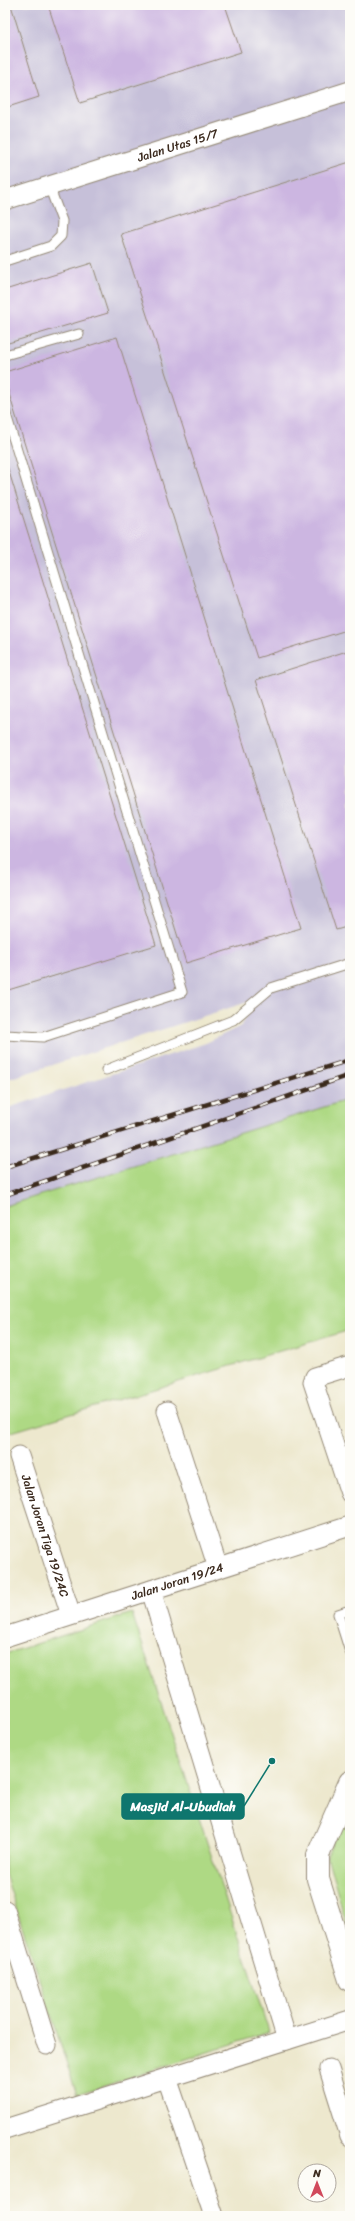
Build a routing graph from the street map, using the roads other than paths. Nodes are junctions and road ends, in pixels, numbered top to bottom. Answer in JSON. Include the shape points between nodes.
{"nodes":[{"id":1,"x":350,"y":91,"type":"edge"},
{"id":2,"x":49,"y":186,"type":"junction"},
{"id":3,"x":5,"y":200,"type":"edge"},
{"id":4,"x":5,"y":262,"type":"edge"},
{"id":5,"x":79,"y":334,"type":"dead end"},
{"id":6,"x":5,"y":355,"type":"edge"},
{"id":7,"x":5,"y":411,"type":"edge"},
{"id":8,"x":350,"y":963,"type":"edge"},
{"id":9,"x":5,"y":1035,"type":"edge"},
{"id":10,"x":106,"y":1070,"type":"dead end"},
{"id":11,"x":350,"y":1366,"type":"edge"},
{"id":12,"x":167,"y":1411,"type":"dead end"},
{"id":13,"x":19,"y":1456,"type":"dead end"},
{"id":14,"x":350,"y":1493,"type":"edge"},
{"id":15,"x":350,"y":1526,"type":"edge"},
{"id":16,"x":218,"y":1568,"type":"junction"},
{"id":17,"x":151,"y":1590,"type":"junction"},
{"id":18,"x":350,"y":1610,"type":"edge"},
{"id":19,"x":71,"y":1615,"type":"junction"},
{"id":20,"x":5,"y":1637,"type":"edge"},
{"id":21,"x":350,"y":1652,"type":"edge"},
{"id":22,"x":350,"y":1782,"type":"edge"},
{"id":23,"x":5,"y":1910,"type":"edge"},
{"id":24,"x":349,"y":1972,"type":"edge"},
{"id":25,"x":350,"y":2020,"type":"edge"},
{"id":26,"x":287,"y":2040,"type":"junction"},
{"id":27,"x":47,"y":2045,"type":"dead end"},
{"id":28,"x":329,"y":2070,"type":"dead end"},
{"id":29,"x":167,"y":2078,"type":"junction"},
{"id":30,"x":5,"y":2129,"type":"edge"},
{"id":31,"x":350,"y":2136,"type":"edge"},
{"id":32,"x":214,"y":2216,"type":"edge"}],
"edges":[{"from":1,"to":2,"type":"street","name":"Jalan Utas 15/7"},
{"from":2,"to":3,"type":"street","name":"Jalan Utas 15/7"},
{"from":2,"to":4,"type":"lane","via":[[62,221],[61,236],[51,246]]},
{"from":5,"to":6,"type":"lane"},
{"from":7,"to":9,"type":"lane","via":[[182,992],[43,1037]]},
{"from":8,"to":10,"type":"lane","via":[[271,988],[233,1020]]},
{"from":11,"to":14,"type":"street","via":[[315,1377],[313,1382]]},
{"from":12,"to":16,"type":"street"},
{"from":13,"to":19,"type":"street","name":"Jalan Joran Tiga 19/24C"},
{"from":15,"to":16,"type":"street","name":"Jalan Joran 19/24"},
{"from":16,"to":17,"type":"street","name":"Jalan Joran 19/24"},
{"from":17,"to":19,"type":"street","name":"Jalan Joran 19/24"},
{"from":17,"to":26,"type":"street"},
{"from":18,"to":21,"type":"lane","via":[[338,1614]]},
{"from":19,"to":20,"type":"street","name":"Jalan Joran 19/24"},
{"from":22,"to":24,"type":"street","via":[[318,1855],[318,1879]]},
{"from":23,"to":27,"type":"street"},
{"from":25,"to":26,"type":"street"},
{"from":26,"to":29,"type":"street"},
{"from":28,"to":31,"type":"street"},
{"from":29,"to":30,"type":"street"},
{"from":29,"to":32,"type":"street"}]}
